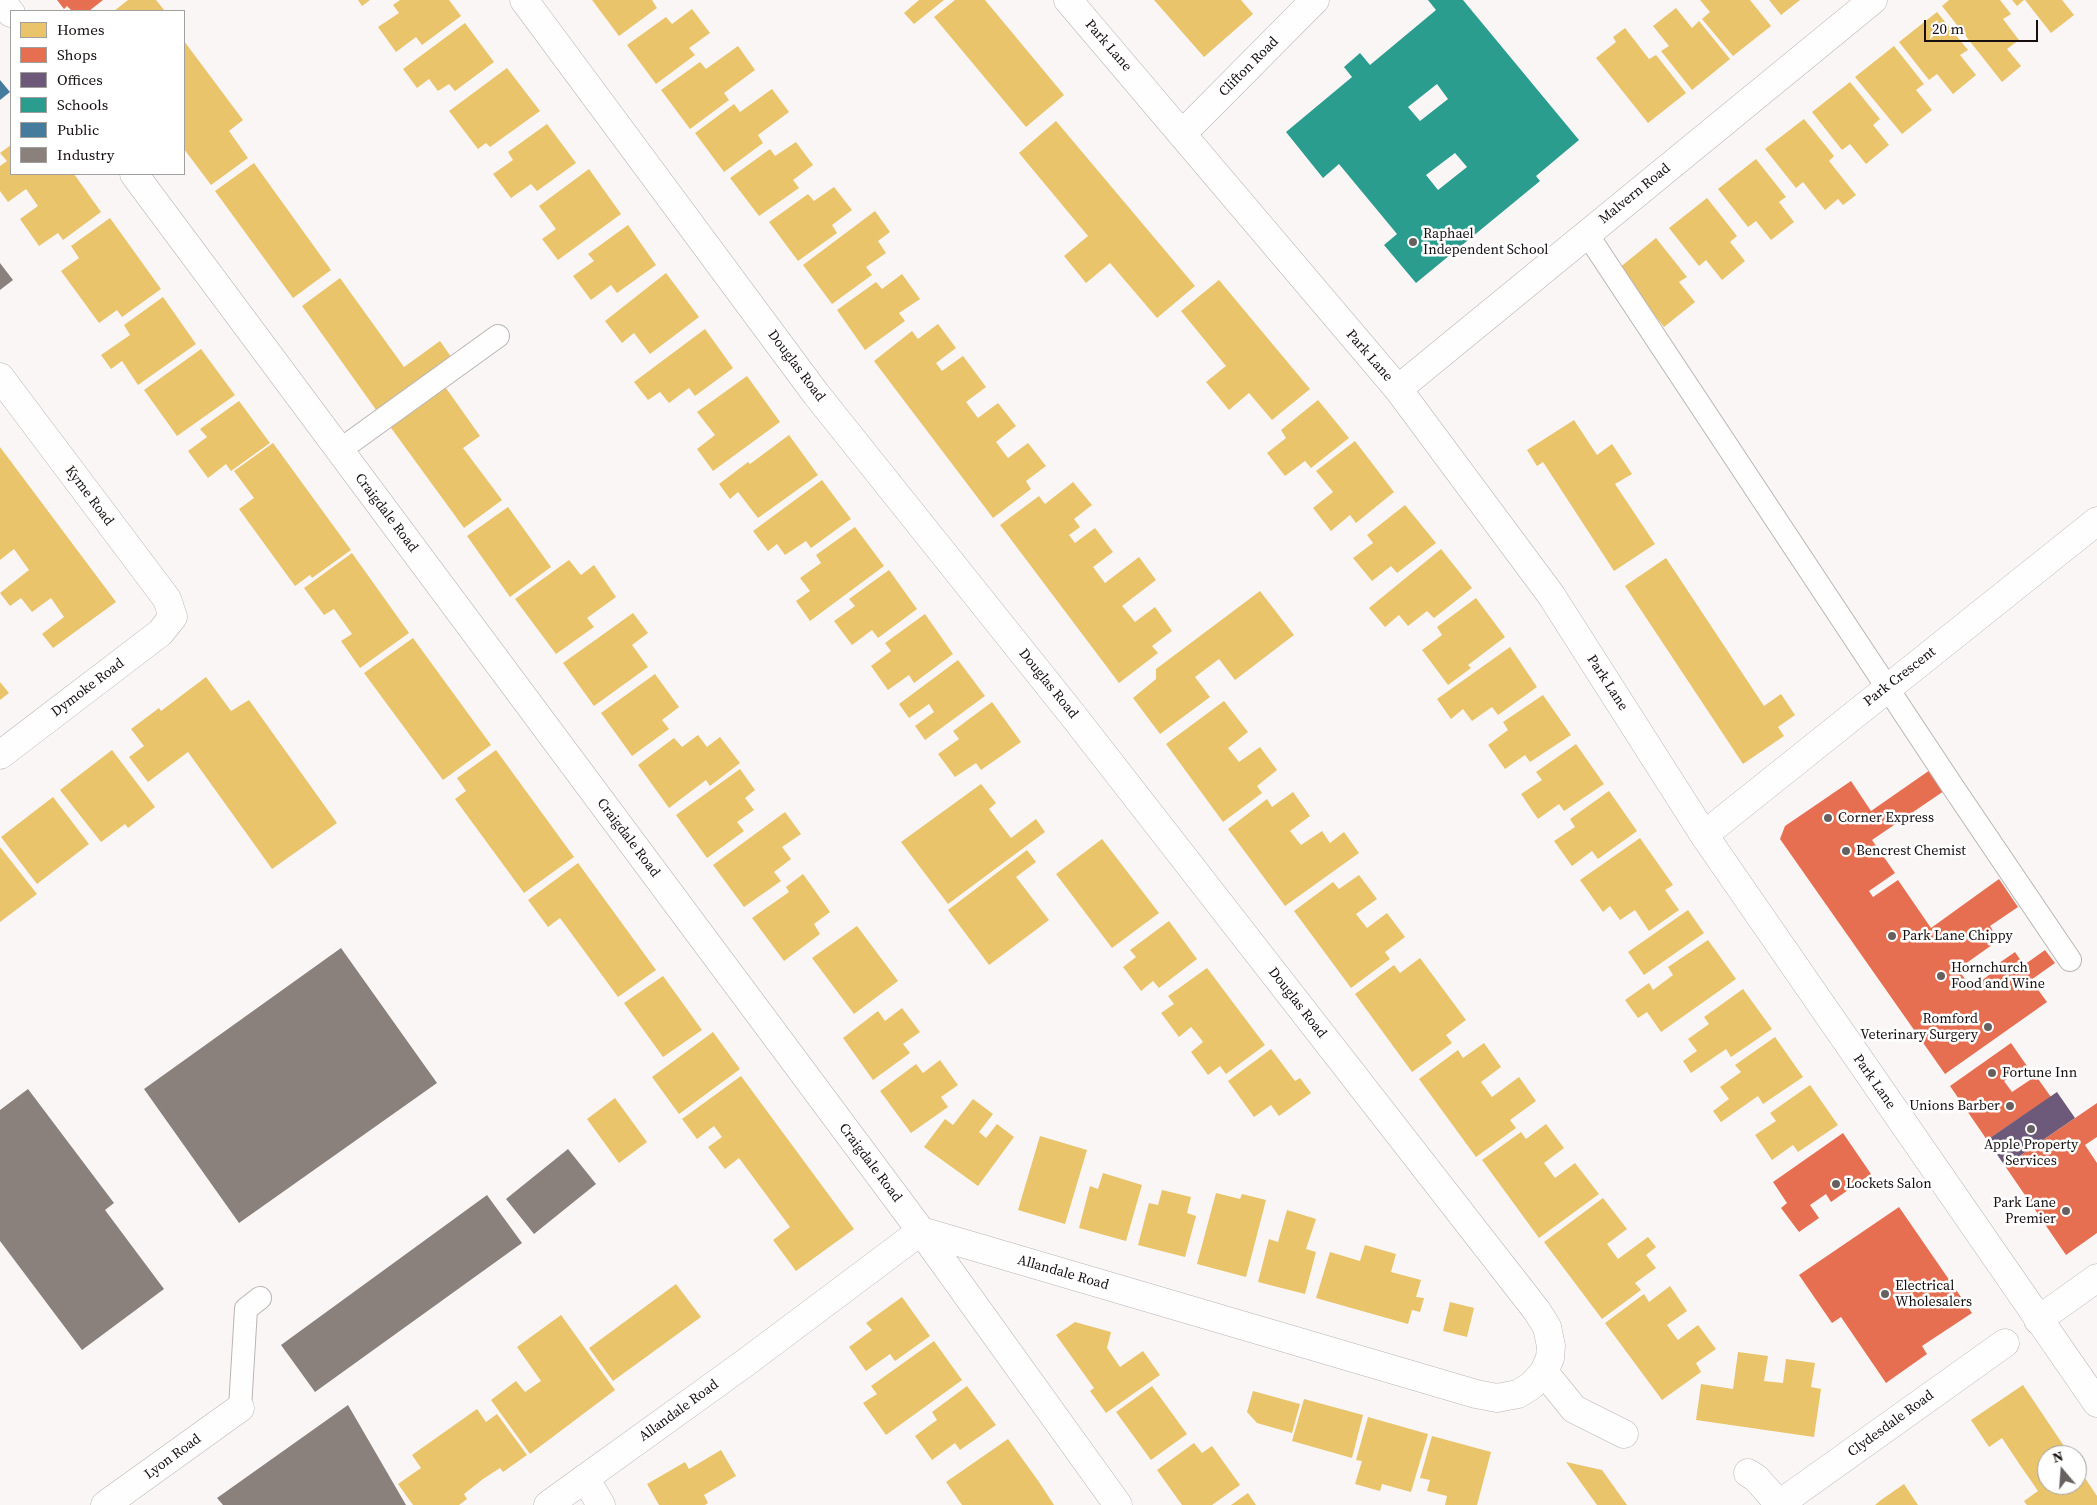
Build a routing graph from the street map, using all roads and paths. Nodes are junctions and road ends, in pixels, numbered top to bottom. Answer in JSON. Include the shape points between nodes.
{"nodes":[{"id":1,"x":0,"y":0,"type":"edge"},
{"id":2,"x":524,"y":0,"type":"edge"},
{"id":3,"x":1068,"y":0,"type":"edge"},
{"id":4,"x":1315,"y":0,"type":"edge"},
{"id":5,"x":1873,"y":0,"type":"edge"},
{"id":6,"x":10,"y":12,"type":"edge"},
{"id":7,"x":1183,"y":134,"type":"junction"},
{"id":8,"x":135,"y":175,"type":"edge"},
{"id":9,"x":1587,"y":234,"type":"junction"},
{"id":10,"x":498,"y":336,"type":"dead end"},
{"id":11,"x":0,"y":377,"type":"edge"},
{"id":12,"x":1398,"y":389,"type":"junction"},
{"id":13,"x":340,"y":450,"type":"junction"},
{"id":14,"x":2097,"y":522,"type":"edge"},
{"id":15,"x":173,"y":617,"type":"joint"},
{"id":16,"x":1887,"y":687,"type":"junction"},
{"id":17,"x":0,"y":755,"type":"edge"},
{"id":18,"x":1704,"y":835,"type":"junction"},
{"id":19,"x":2070,"y":960,"type":"dead end"},
{"id":20,"x":921,"y":1231,"type":"junction"},
{"id":21,"x":2097,"y":1278,"type":"edge"},
{"id":22,"x":260,"y":1298,"type":"dead end"},
{"id":23,"x":2038,"y":1320,"type":"junction"},
{"id":24,"x":2005,"y":1343,"type":"dead end"},
{"id":25,"x":1544,"y":1372,"type":"junction"},
{"id":26,"x":2097,"y":1403,"type":"edge"},
{"id":27,"x":240,"y":1408,"type":"joint"},
{"id":28,"x":1624,"y":1434,"type":"dead end"},
{"id":29,"x":1748,"y":1473,"type":"dead end"},
{"id":30,"x":585,"y":1478,"type":"junction"},
{"id":31,"x":105,"y":1505,"type":"edge"},
{"id":32,"x":548,"y":1505,"type":"edge"},
{"id":33,"x":602,"y":1505,"type":"edge"},
{"id":34,"x":1118,"y":1505,"type":"edge"},
{"id":35,"x":1778,"y":1505,"type":"edge"}],
"edges":[{"from":1,"to":6,"type":"street"},
{"from":2,"to":25,"type":"street","name":"Douglas Road","via":[[816,394],[1081,726],[1537,1311],[1547,1327],[1551,1346]]},
{"from":3,"to":7,"type":"street","name":"Park Lane"},
{"from":4,"to":7,"type":"street","name":"Clifton Road"},
{"from":5,"to":9,"type":"street","name":"Malvern Road"},
{"from":7,"to":12,"type":"street","name":"Park Lane"},
{"from":8,"to":13,"type":"street","name":"Craigdale Road"},
{"from":9,"to":12,"type":"street","name":"Malvern Road"},
{"from":9,"to":16,"type":"lane"},
{"from":10,"to":13,"type":"lane"},
{"from":11,"to":15,"type":"street","name":"Kyme Road","via":[[167,599]]},
{"from":12,"to":18,"type":"street","name":"Park Lane","via":[[1551,595]]},
{"from":13,"to":20,"type":"street","name":"Craigdale Road"},
{"from":14,"to":16,"type":"street","name":"Park Crescent"},
{"from":15,"to":17,"type":"street","name":"Dymoke Road","via":[[160,633]]},
{"from":16,"to":18,"type":"street","name":"Park Crescent"},
{"from":16,"to":19,"type":"lane"},
{"from":18,"to":23,"type":"street","name":"Park Lane"},
{"from":20,"to":25,"type":"street","name":"Allandale Road","via":[[1476,1394],[1497,1398],[1518,1394]]},
{"from":20,"to":30,"type":"street","name":"Allandale Road"},
{"from":20,"to":34,"type":"street","name":"Craigdale Road"},
{"from":21,"to":23,"type":"street"},
{"from":22,"to":27,"type":"lane","via":[[246,1309]]},
{"from":23,"to":26,"type":"street","name":"Park Lane"},
{"from":24,"to":35,"type":"street","name":"Clydesdale Road"},
{"from":25,"to":28,"type":"street","via":[[1574,1409]]},
{"from":27,"to":31,"type":"street","name":"Lyon Road"},
{"from":29,"to":35,"type":"street"},
{"from":30,"to":32,"type":"street","name":"Allandale Road"},
{"from":30,"to":33,"type":"street"}]}
